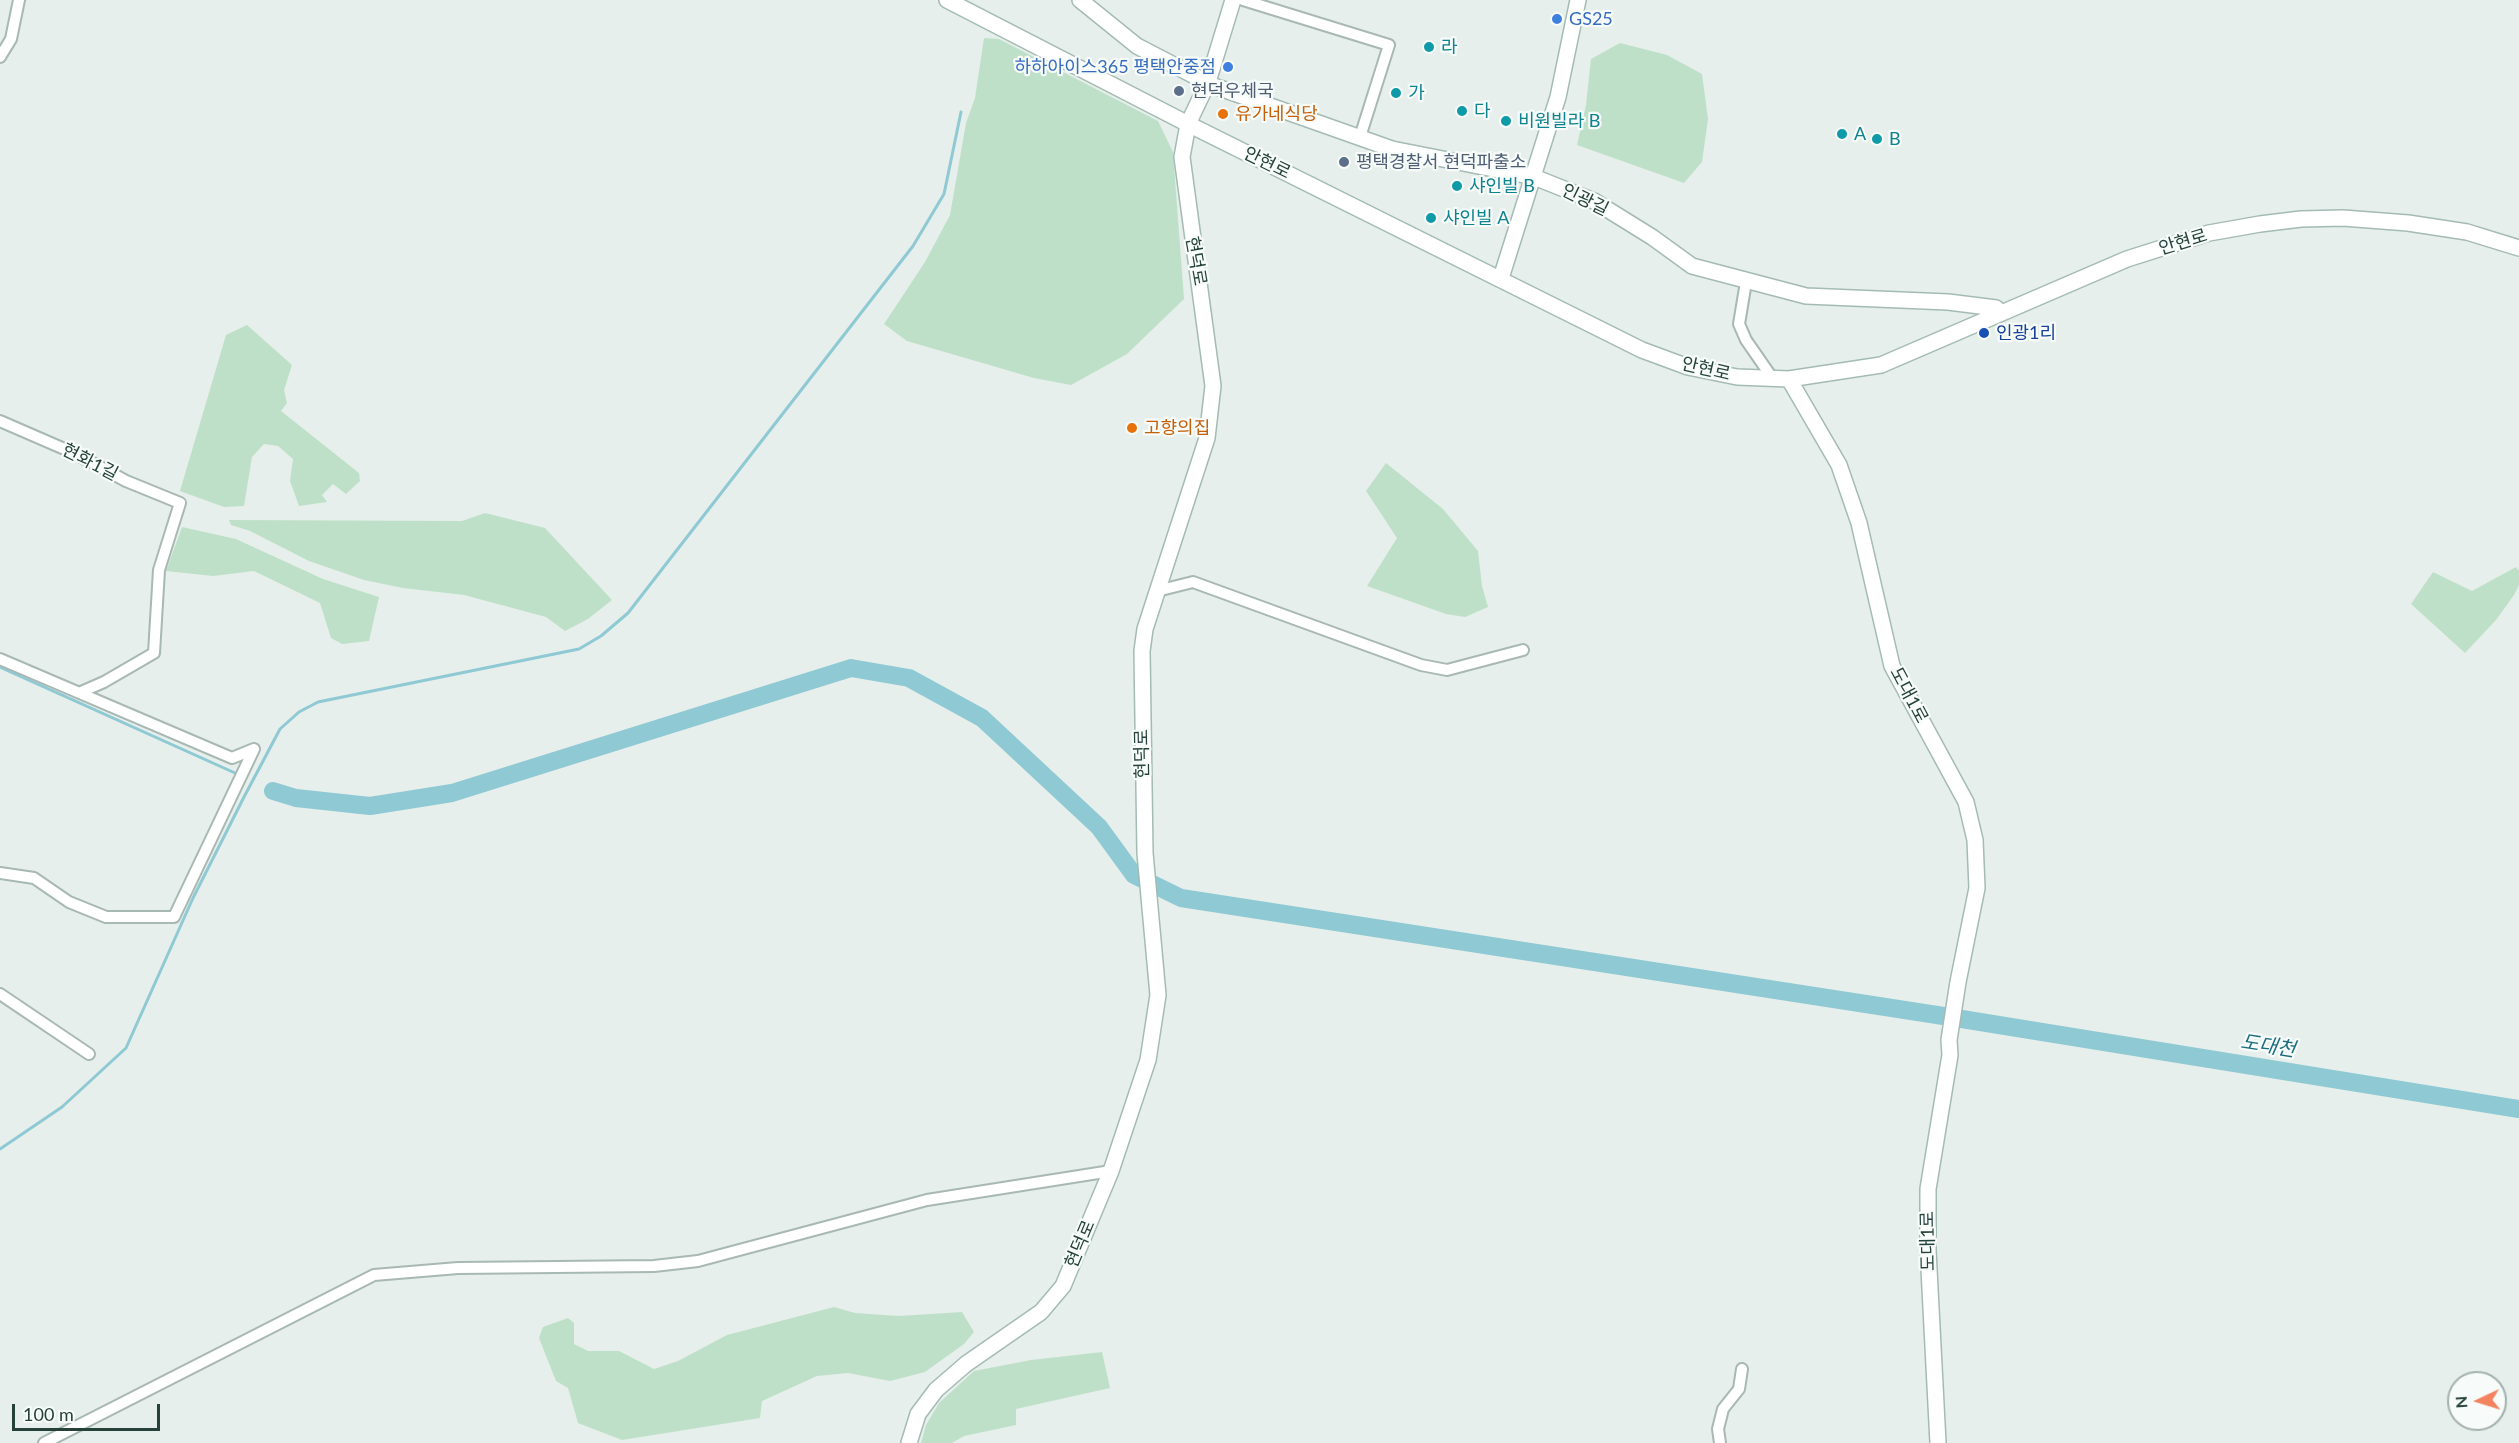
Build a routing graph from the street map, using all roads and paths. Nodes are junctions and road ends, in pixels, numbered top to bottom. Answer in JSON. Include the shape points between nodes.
{"nodes":[{"id":1,"x":19,"y":0,"type":"edge"},
{"id":2,"x":947,"y":0,"type":"edge"},
{"id":3,"x":1080,"y":0,"type":"edge"},
{"id":4,"x":1233,"y":0,"type":"edge"},
{"id":5,"x":1243,"y":0,"type":"edge"},
{"id":6,"x":1578,"y":0,"type":"edge"},
{"id":7,"x":0,"y":57,"type":"edge"},
{"id":8,"x":1208,"y":82,"type":"junction"},
{"id":9,"x":1188,"y":124,"type":"junction"},
{"id":10,"x":1360,"y":136,"type":"junction"},
{"id":11,"x":1534,"y":177,"type":"junction"},
{"id":12,"x":2519,"y":248,"type":"edge"},
{"id":13,"x":1501,"y":278,"type":"junction"},
{"id":14,"x":1746,"y":282,"type":"junction"},
{"id":15,"x":2001,"y":312,"type":"junction"},
{"id":16,"x":1773,"y":379,"type":"junction"},
{"id":17,"x":1789,"y":379,"type":"junction"},
{"id":18,"x":0,"y":421,"type":"edge"},
{"id":19,"x":1157,"y":591,"type":"junction"},
{"id":20,"x":1523,"y":650,"type":"dead end"},
{"id":21,"x":0,"y":659,"type":"edge"},
{"id":22,"x":81,"y":692,"type":"junction"},
{"id":23,"x":0,"y":873,"type":"edge"},
{"id":24,"x":0,"y":994,"type":"edge"},
{"id":25,"x":89,"y":1054,"type":"dead end"},
{"id":26,"x":1111,"y":1171,"type":"junction"},
{"id":27,"x":1742,"y":1370,"type":"dead end"},
{"id":28,"x":44,"y":1443,"type":"edge"},
{"id":29,"x":909,"y":1443,"type":"edge"},
{"id":30,"x":1720,"y":1443,"type":"edge"},
{"id":31,"x":1938,"y":1443,"type":"edge"}],
"edges":[{"from":1,"to":7,"type":"street","via":[[10,39]]},
{"from":2,"to":9,"type":"street","name":"안현로"},
{"from":3,"to":8,"type":"street","name":"인광길","via":[[1137,46]]},
{"from":4,"to":8,"type":"street","name":"현덕로"},
{"from":5,"to":10,"type":"street","via":[[1389,45]]},
{"from":6,"to":11,"type":"street","via":[[1558,96]]},
{"from":8,"to":9,"type":"street","name":"현덕로"},
{"from":8,"to":10,"type":"street","name":"인광길"},
{"from":9,"to":13,"type":"street","name":"안현로"},
{"from":9,"to":19,"type":"street","name":"현덕로","via":[[1182,157],[1184,180],[1213,386],[1206,438]]},
{"from":10,"to":11,"type":"street","name":"인광길","via":[[1392,148]]},
{"from":11,"to":13,"type":"street"},
{"from":11,"to":14,"type":"street","name":"인광길","via":[[1594,201],[1692,266]]},
{"from":12,"to":15,"type":"street","name":"안현로","via":[[2466,232],[2408,223],[2343,218],[2290,220],[2209,233],[2127,259]]},
{"from":13,"to":16,"type":"street","name":"안현로","via":[[1642,350],[1688,367],[1737,377]]},
{"from":14,"to":15,"type":"street","name":"인광길","via":[[1806,296],[1948,302],[1996,308]]},
{"from":14,"to":16,"type":"street","via":[[1739,324]]},
{"from":15,"to":17,"type":"street","name":"안현로","via":[[1881,364]]},
{"from":16,"to":17,"type":"street","name":"안현로"},
{"from":17,"to":31,"type":"street","name":"도대1로","via":[[1839,465],[1859,523],[1892,666],[1966,802],[1975,840],[1977,888],[1958,982],[1928,1189]]},
{"from":18,"to":22,"type":"street","name":"현화1길","via":[[126,481],[180,502],[159,570],[154,653]]},
{"from":19,"to":20,"type":"street","via":[[1192,582],[1421,665],[1446,670]]},
{"from":19,"to":26,"type":"street","name":"현덕로","via":[[1145,629],[1141,675],[1145,853],[1158,977],[1156,1014],[1148,1060]]},
{"from":21,"to":22,"type":"street"},
{"from":22,"to":23,"type":"street","via":[[232,758],[254,749],[174,917],[106,917],[69,902],[34,878]]},
{"from":24,"to":25,"type":"street"},
{"from":26,"to":28,"type":"street","via":[[927,1200],[698,1262],[458,1268],[374,1275]]},
{"from":26,"to":29,"type":"street","name":"현덕로","via":[[1063,1286],[1041,1312],[936,1390],[918,1414]]},
{"from":27,"to":30,"type":"street","via":[[1739,1389],[1723,1409],[1718,1429]]}]}
